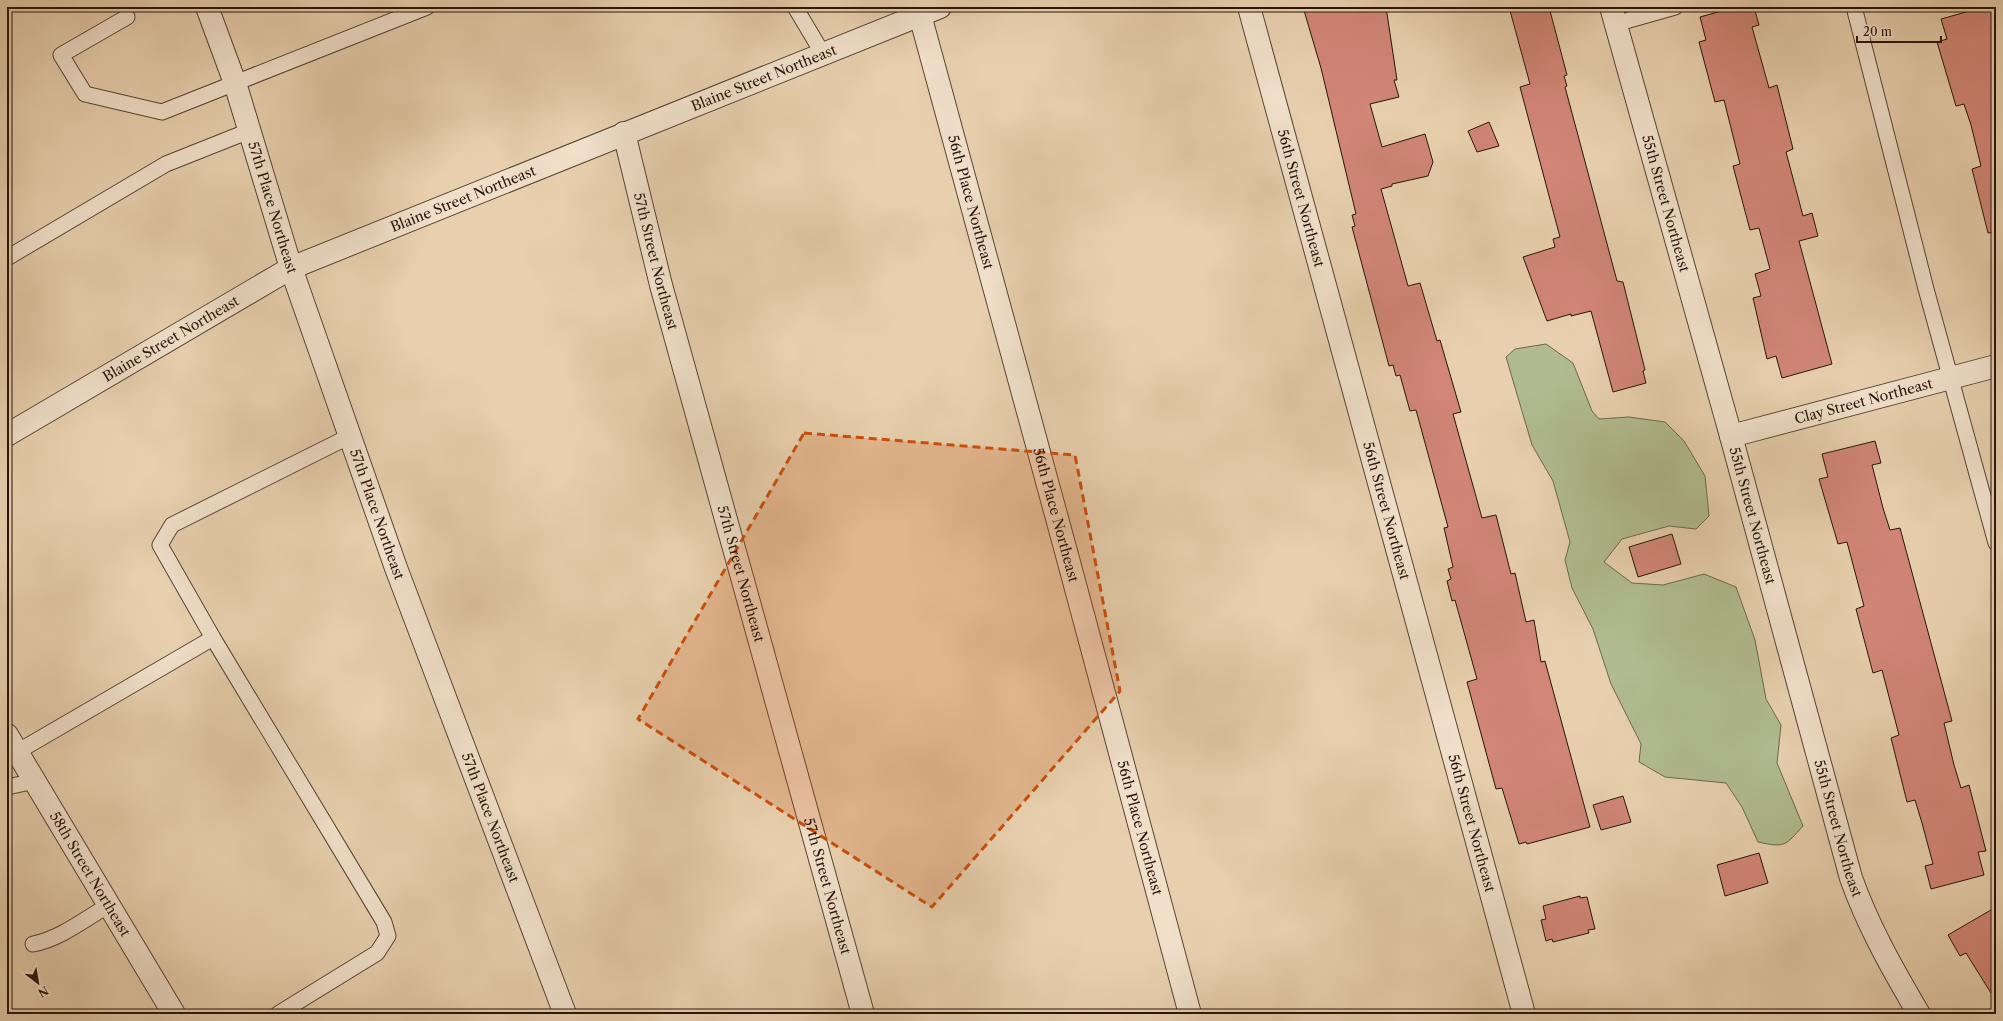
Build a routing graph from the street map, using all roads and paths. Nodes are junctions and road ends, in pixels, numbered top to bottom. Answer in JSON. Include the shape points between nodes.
{"nodes":[{"id":1,"x":207,"y":7,"type":"edge"},
{"id":2,"x":427,"y":7,"type":"edge"},
{"id":3,"x":795,"y":7,"type":"edge"},
{"id":4,"x":940,"y":7,"type":"edge"},
{"id":5,"x":1250,"y":7,"type":"edge"},
{"id":6,"x":1675,"y":7,"type":"edge"},
{"id":7,"x":1854,"y":7,"type":"edge"},
{"id":8,"x":920,"y":15,"type":"junction"},
{"id":9,"x":1613,"y":15,"type":"edge"},
{"id":10,"x":127,"y":16,"type":"dead end"},
{"id":11,"x":823,"y":54,"type":"junction"},
{"id":12,"x":234,"y":83,"type":"junction"},
{"id":13,"x":249,"y":130,"type":"junction"},
{"id":14,"x":624,"y":133,"type":"junction"},
{"id":15,"x":7,"y":258,"type":"edge"},
{"id":16,"x":291,"y":268,"type":"junction"},
{"id":17,"x":1996,"y":366,"type":"edge"},
{"id":18,"x":1952,"y":378,"type":"junction"},
{"id":19,"x":7,"y":436,"type":"edge"},
{"id":20,"x":350,"y":436,"type":"junction"},
{"id":21,"x":1731,"y":436,"type":"junction"},
{"id":22,"x":1996,"y":543,"type":"edge"},
{"id":23,"x":213,"y":638,"type":"junction"},
{"id":24,"x":12,"y":743,"type":"edge"},
{"id":25,"x":35,"y":781,"type":"junction"},
{"id":26,"x":7,"y":786,"type":"edge"},
{"id":27,"x":109,"y":905,"type":"junction"},
{"id":28,"x":33,"y":944,"type":"dead end"},
{"id":29,"x":174,"y":1014,"type":"edge"},
{"id":30,"x":278,"y":1014,"type":"edge"},
{"id":31,"x":565,"y":1014,"type":"edge"},
{"id":32,"x":863,"y":1014,"type":"edge"},
{"id":33,"x":1190,"y":1014,"type":"edge"},
{"id":34,"x":1524,"y":1014,"type":"edge"},
{"id":35,"x":1919,"y":1014,"type":"edge"}],
"edges":[{"from":1,"to":12,"type":"street","name":"57th Place Northeast"},
{"from":2,"to":12,"type":"lane"},
{"from":3,"to":11,"type":"lane"},
{"from":4,"to":8,"type":"street","name":"Blaine Street Northeast"},
{"from":5,"to":34,"type":"street","name":"56th Street Northeast"},
{"from":6,"to":9,"type":"lane"},
{"from":7,"to":18,"type":"lane","via":[[1884,131]]},
{"from":8,"to":11,"type":"street","name":"Blaine Street Northeast"},
{"from":8,"to":33,"type":"street","name":"56th Place Northeast"},
{"from":9,"to":21,"type":"street","name":"55th Street Northeast"},
{"from":10,"to":12,"type":"lane","via":[[61,55],[85,94],[162,112]]},
{"from":11,"to":14,"type":"street","name":"Blaine Street Northeast"},
{"from":12,"to":13,"type":"street","name":"57th Place Northeast"},
{"from":13,"to":15,"type":"lane","via":[[166,164]]},
{"from":13,"to":16,"type":"street","name":"57th Place Northeast"},
{"from":14,"to":16,"type":"street","name":"Blaine Street Northeast"},
{"from":14,"to":32,"type":"street","name":"57th Street Northeast","via":[[661,285]]},
{"from":16,"to":19,"type":"street","name":"Blaine Street Northeast"},
{"from":16,"to":20,"type":"street","name":"57th Place Northeast"},
{"from":17,"to":18,"type":"street","name":"Clay Street Northeast"},
{"from":18,"to":21,"type":"street","name":"Clay Street Northeast"},
{"from":18,"to":22,"type":"lane"},
{"from":20,"to":23,"type":"lane","via":[[172,525],[160,545]]},
{"from":20,"to":31,"type":"street","name":"57th Place Northeast","via":[[396,568]]},
{"from":21,"to":35,"type":"street","name":"55th Street Northeast","via":[[1851,878],[1866,918]]},
{"from":23,"to":24,"type":"lane"},
{"from":23,"to":30,"type":"lane","via":[[384,922],[388,936],[376,953]]},
{"from":24,"to":25,"type":"street","name":"58th Street Northeast"},
{"from":25,"to":26,"type":"lane"},
{"from":25,"to":27,"type":"street","name":"58th Street Northeast"},
{"from":27,"to":28,"type":"lane","via":[[63,933]]},
{"from":27,"to":29,"type":"street","name":"58th Street Northeast"}]}
